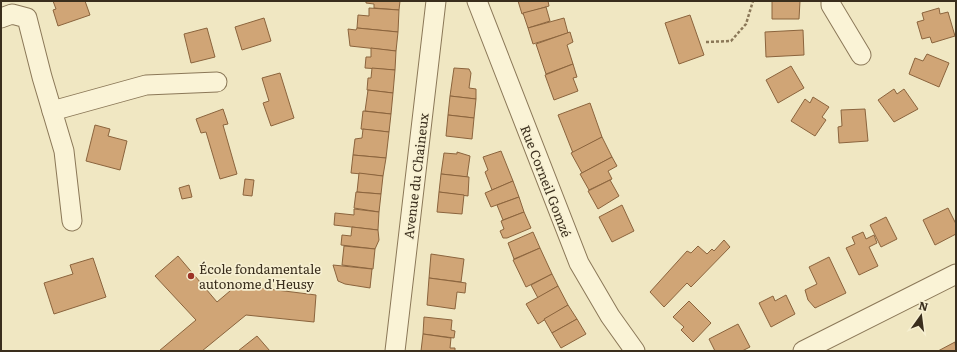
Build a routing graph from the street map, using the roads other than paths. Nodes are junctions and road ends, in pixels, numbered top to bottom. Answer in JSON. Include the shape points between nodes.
{"nodes":[{"id":1,"x":436,"y":1,"type":"edge"},
{"id":2,"x":477,"y":1,"type":"edge"},
{"id":3,"x":831,"y":1,"type":"edge"},
{"id":4,"x":1,"y":18,"type":"edge"},
{"id":5,"x":861,"y":54,"type":"dead end"},
{"id":6,"x":217,"y":82,"type":"dead end"},
{"id":7,"x":52,"y":111,"type":"junction"},
{"id":8,"x":72,"y":221,"type":"dead end"},
{"id":9,"x":956,"y":274,"type":"edge"},
{"id":10,"x":395,"y":351,"type":"edge"},
{"id":11,"x":635,"y":351,"type":"edge"},
{"id":12,"x":803,"y":351,"type":"edge"}],
"edges":[{"from":1,"to":10,"type":"street","name":"Avenue du Chaineux"},
{"from":2,"to":11,"type":"street","name":"Rue Corneil Gomzé","via":[[579,263],[610,316]]},
{"from":3,"to":5,"type":"street"},
{"from":4,"to":7,"type":"street","via":[[12,14],[27,18]]},
{"from":6,"to":7,"type":"street","via":[[146,85]]},
{"from":7,"to":8,"type":"street","via":[[64,151]]},
{"from":9,"to":12,"type":"street"}]}
